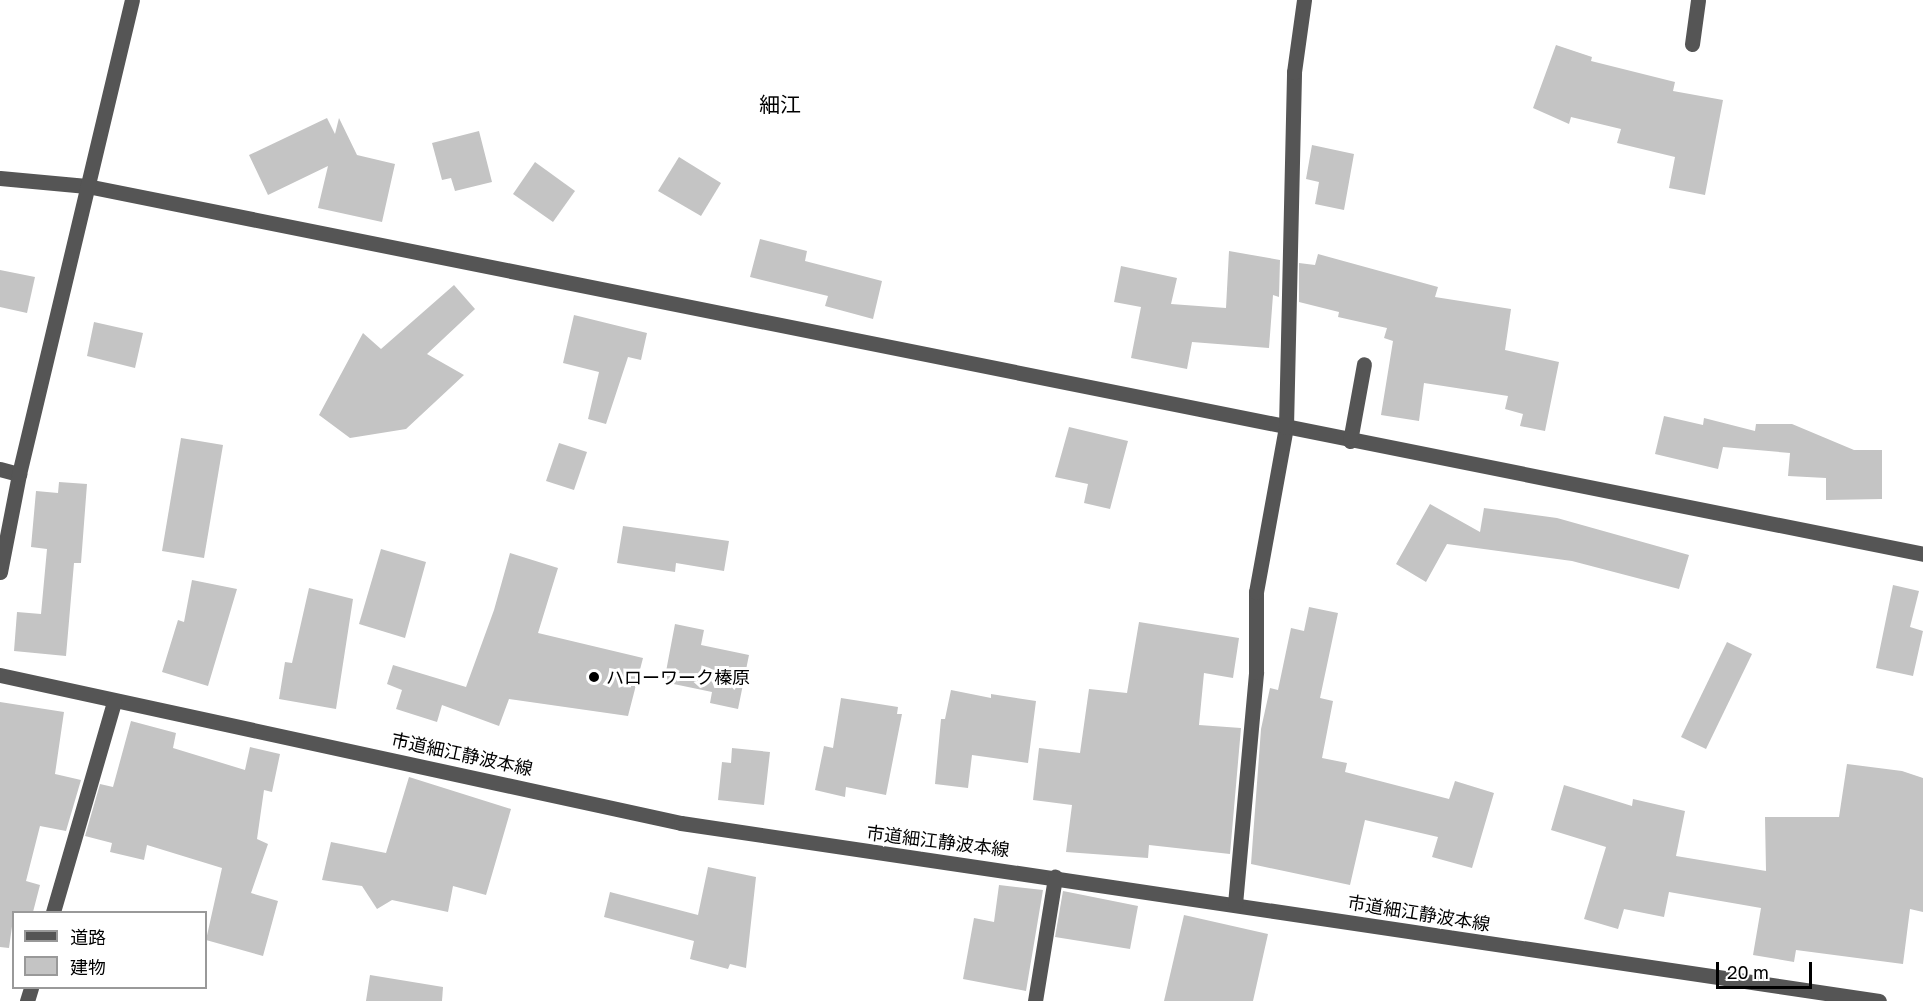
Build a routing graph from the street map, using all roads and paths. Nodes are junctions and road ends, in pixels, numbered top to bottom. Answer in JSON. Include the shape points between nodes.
{"nodes":[{"id":1,"x":132,"y":0,"type":"edge"},
{"id":2,"x":1304,"y":0,"type":"edge"},
{"id":3,"x":1698,"y":0,"type":"edge"},
{"id":4,"x":1692,"y":44,"type":"dead end"},
{"id":5,"x":0,"y":178,"type":"edge"},
{"id":6,"x":87,"y":186,"type":"junction"},
{"id":7,"x":1364,"y":364,"type":"dead end"},
{"id":8,"x":1286,"y":428,"type":"junction"},
{"id":9,"x":1350,"y":441,"type":"junction"},
{"id":10,"x":0,"y":469,"type":"edge"},
{"id":11,"x":20,"y":474,"type":"junction"},
{"id":12,"x":1923,"y":554,"type":"edge"},
{"id":13,"x":0,"y":572,"type":"edge"},
{"id":14,"x":0,"y":675,"type":"edge"},
{"id":15,"x":114,"y":702,"type":"junction"},
{"id":16,"x":1055,"y":877,"type":"junction"},
{"id":17,"x":1234,"y":904,"type":"junction"},
{"id":18,"x":53,"y":911,"type":"edge"},
{"id":19,"x":1035,"y":1001,"type":"edge"},
{"id":20,"x":1879,"y":1001,"type":"edge"}],
"edges":[{"from":1,"to":6,"type":"street"},
{"from":2,"to":8,"type":"street","via":[[1294,72]]},
{"from":3,"to":4,"type":"street"},
{"from":5,"to":6,"type":"street"},
{"from":6,"to":8,"type":"street"},
{"from":6,"to":11,"type":"street"},
{"from":7,"to":9,"type":"street"},
{"from":8,"to":9,"type":"street"},
{"from":8,"to":17,"type":"street","via":[[1256,592],[1256,672]]},
{"from":9,"to":12,"type":"street"},
{"from":10,"to":11,"type":"street"},
{"from":11,"to":13,"type":"street"},
{"from":14,"to":15,"type":"street","name":"市道細江静波本線"},
{"from":15,"to":16,"type":"street","name":"市道細江静波本線","via":[[681,823]]},
{"from":15,"to":18,"type":"street"},
{"from":16,"to":17,"type":"street","name":"市道細江静波本線"},
{"from":16,"to":19,"type":"street"},
{"from":17,"to":20,"type":"street","name":"市道細江静波本線"}]}
